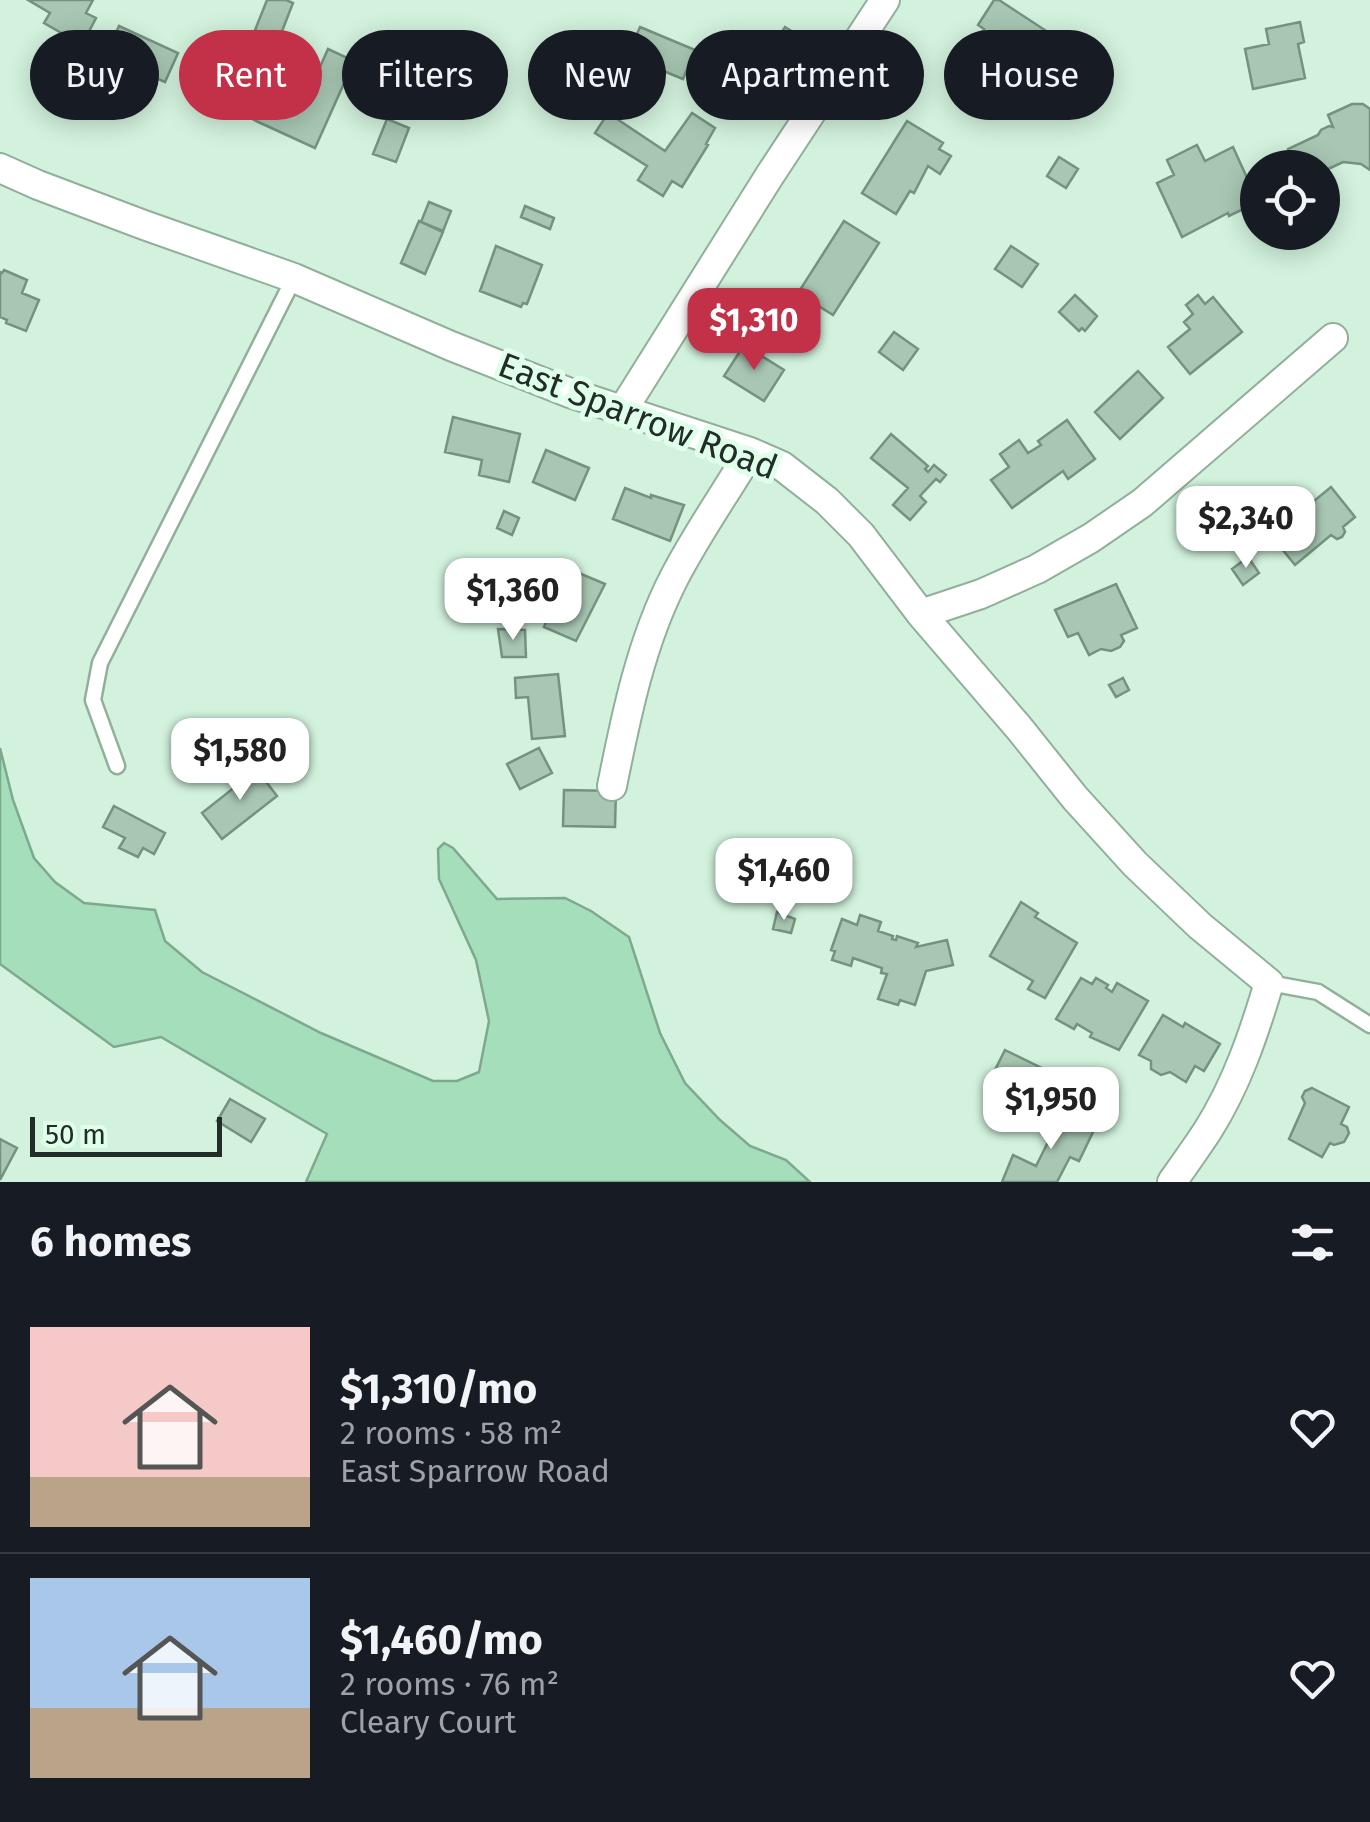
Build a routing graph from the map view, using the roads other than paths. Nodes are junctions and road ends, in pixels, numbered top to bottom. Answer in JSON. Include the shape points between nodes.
{"nodes":[{"id":1,"x":885,"y":0,"type":"edge"},
{"id":2,"x":0,"y":168,"type":"edge"},
{"id":3,"x":294,"y":278,"type":"junction"},
{"id":4,"x":1333,"y":338,"type":"dead end"},
{"id":5,"x":622,"y":411,"type":"junction"},
{"id":6,"x":750,"y":452,"type":"junction"},
{"id":7,"x":921,"y":614,"type":"junction"},
{"id":8,"x":117,"y":766,"type":"dead end"},
{"id":9,"x":612,"y":786,"type":"dead end"},
{"id":10,"x":1269,"y":982,"type":"junction"},
{"id":11,"x":1370,"y":1026,"type":"edge"},
{"id":12,"x":1172,"y":1182,"type":"edge"}],
"edges":[{"from":1,"to":5,"type":"street"},
{"from":2,"to":3,"type":"street","name":"East Sparrow Road"},
{"from":3,"to":5,"type":"street","name":"East Sparrow Road"},
{"from":3,"to":8,"type":"lane","via":[[100,663],[93,700]]},
{"from":4,"to":7,"type":"street","via":[[1142,503],[1091,538],[1038,569]]},
{"from":5,"to":6,"type":"street","name":"East Sparrow Road"},
{"from":6,"to":7,"type":"street","name":"East Sparrow Road","via":[[782,466],[827,501]]},
{"from":6,"to":9,"type":"street","via":[[656,618]]},
{"from":7,"to":10,"type":"street","name":"East Sparrow Road","via":[[1135,864]]},
{"from":10,"to":11,"type":"lane","via":[[1318,992]]},
{"from":10,"to":12,"type":"street","via":[[1231,1088]]}]}
